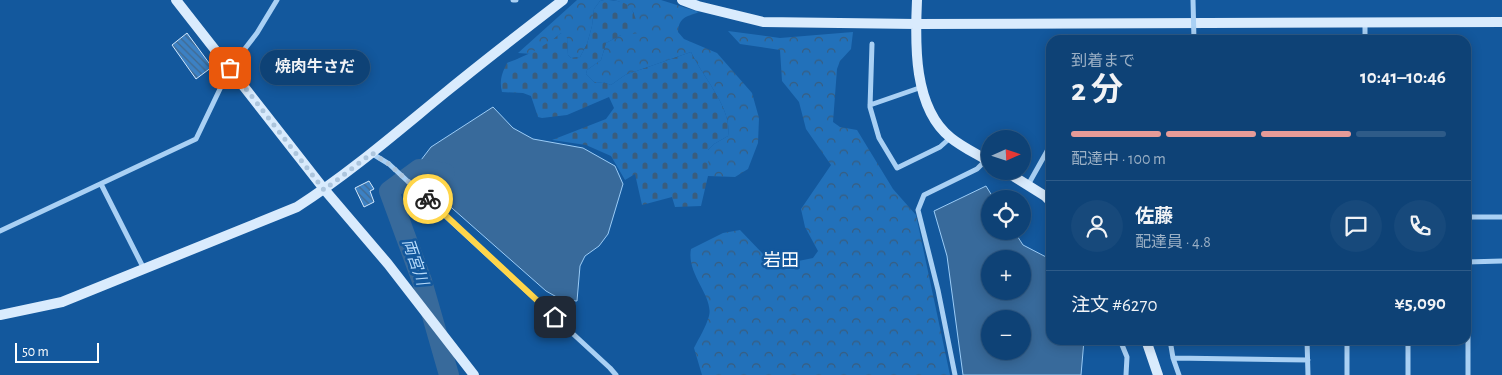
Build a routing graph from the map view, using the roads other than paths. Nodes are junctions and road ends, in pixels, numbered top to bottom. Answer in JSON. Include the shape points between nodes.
{"nodes":[{"id":1,"x":176,"y":0,"type":"edge"},
{"id":2,"x":277,"y":0,"type":"edge"},
{"id":3,"x":563,"y":0,"type":"edge"},
{"id":4,"x":682,"y":0,"type":"edge"},
{"id":5,"x":917,"y":0,"type":"edge"},
{"id":6,"x":1193,"y":0,"type":"edge"},
{"id":7,"x":1502,"y":22,"type":"edge"},
{"id":8,"x":1365,"y":23,"type":"junction"},
{"id":9,"x":916,"y":24,"type":"junction"},
{"id":10,"x":1194,"y":35,"type":"edge"},
{"id":11,"x":1364,"y":35,"type":"edge"},
{"id":12,"x":872,"y":44,"type":"dead end"},
{"id":13,"x":230,"y":68,"type":"junction"},
{"id":14,"x":922,"y":87,"type":"junction"},
{"id":15,"x":870,"y":105,"type":"junction"},
{"id":16,"x":950,"y":138,"type":"junction"},
{"id":17,"x":372,"y":153,"type":"junction"},
{"id":18,"x":1046,"y":153,"type":"edge"},
{"id":19,"x":981,"y":157,"type":"edge"},
{"id":20,"x":981,"y":166,"type":"edge"},
{"id":21,"x":1019,"y":180,"type":"edge"},
{"id":22,"x":101,"y":184,"type":"junction"},
{"id":23,"x":1028,"y":186,"type":"junction"},
{"id":24,"x":324,"y":190,"type":"junction"},
{"id":25,"x":1046,"y":199,"type":"edge"},
{"id":26,"x":1471,"y":217,"type":"edge"},
{"id":27,"x":1502,"y":217,"type":"edge"},
{"id":28,"x":0,"y":231,"type":"edge"},
{"id":29,"x":1502,"y":261,"type":"edge"},
{"id":30,"x":1471,"y":262,"type":"edge"},
{"id":31,"x":144,"y":269,"type":"junction"},
{"id":32,"x":0,"y":315,"type":"edge"},
{"id":33,"x":1122,"y":345,"type":"edge"},
{"id":34,"x":1148,"y":345,"type":"edge"},
{"id":35,"x":1171,"y":345,"type":"edge"},
{"id":36,"x":1308,"y":345,"type":"edge"},
{"id":37,"x":1347,"y":345,"type":"edge"},
{"id":38,"x":1408,"y":345,"type":"edge"},
{"id":39,"x":1468,"y":345,"type":"edge"},
{"id":40,"x":1173,"y":358,"type":"junction"},
{"id":41,"x":1308,"y":360,"type":"junction"},
{"id":42,"x":474,"y":375,"type":"edge"},
{"id":43,"x":616,"y":375,"type":"edge"},
{"id":44,"x":955,"y":375,"type":"edge"},
{"id":45,"x":1126,"y":375,"type":"edge"},
{"id":46,"x":1158,"y":375,"type":"edge"},
{"id":47,"x":1179,"y":375,"type":"edge"},
{"id":48,"x":1308,"y":375,"type":"edge"},
{"id":49,"x":1347,"y":375,"type":"edge"},
{"id":50,"x":1408,"y":375,"type":"edge"},
{"id":51,"x":1468,"y":375,"type":"edge"}],
"edges":[{"from":1,"to":13,"type":"street"},
{"from":2,"to":13,"type":"street"},
{"from":3,"to":17,"type":"street"},
{"from":4,"to":9,"type":"street","via":[[763,22]]},
{"from":5,"to":9,"type":"street"},
{"from":6,"to":10,"type":"street","bridge":true},
{"from":7,"to":8,"type":"street"},
{"from":8,"to":9,"type":"street"},
{"from":8,"to":11,"type":"street"},
{"from":9,"to":14,"type":"street"},
{"from":12,"to":15,"type":"street"},
{"from":13,"to":22,"type":"street","via":[[196,139]]},
{"from":13,"to":24,"type":"street"},
{"from":14,"to":15,"type":"street"},
{"from":14,"to":16,"type":"street","via":[[936,123]]},
{"from":15,"to":16,"type":"street","via":[[879,138],[897,168],[940,147]]},
{"from":16,"to":19,"type":"street"},
{"from":17,"to":24,"type":"street"},
{"from":17,"to":43,"type":"street","via":[[389,164]]},
{"from":18,"to":23,"type":"street"},
{"from":20,"to":44,"type":"street","via":[[924,195],[918,210]]},
{"from":21,"to":23,"type":"street"},
{"from":22,"to":28,"type":"street"},
{"from":22,"to":31,"type":"street"},
{"from":23,"to":25,"type":"street"},
{"from":24,"to":31,"type":"street","via":[[297,207]]},
{"from":24,"to":42,"type":"street","via":[[388,264]]},
{"from":26,"to":27,"type":"street"},
{"from":29,"to":30,"type":"street"},
{"from":31,"to":32,"type":"street","via":[[62,302]]},
{"from":33,"to":45,"type":"street","via":[[1127,357]]},
{"from":34,"to":46,"type":"street"},
{"from":35,"to":40,"type":"street"},
{"from":36,"to":41,"type":"street"},
{"from":37,"to":49,"type":"street"},
{"from":38,"to":50,"type":"street"},
{"from":39,"to":51,"type":"street"},
{"from":40,"to":41,"type":"street"},
{"from":40,"to":47,"type":"street"},
{"from":41,"to":48,"type":"street"}]}
